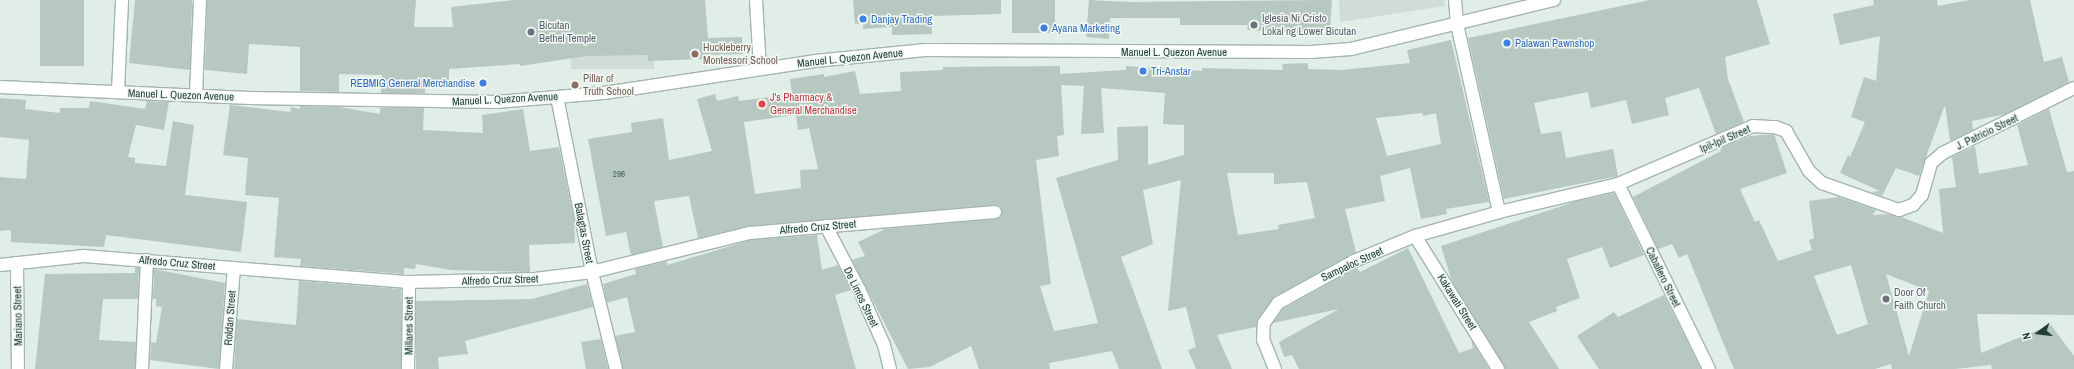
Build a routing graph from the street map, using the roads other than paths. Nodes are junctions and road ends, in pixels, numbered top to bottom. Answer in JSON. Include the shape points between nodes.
{"nodes":[{"id":1,"x":122,"y":0,"type":"edge"},
{"id":2,"x":200,"y":0,"type":"edge"},
{"id":3,"x":756,"y":0,"type":"edge"},
{"id":4,"x":1455,"y":0,"type":"edge"},
{"id":5,"x":1554,"y":0,"type":"edge"},
{"id":6,"x":1458,"y":24,"type":"junction"},
{"id":7,"x":760,"y":69,"type":"junction"},
{"id":8,"x":0,"y":86,"type":"edge"},
{"id":9,"x":2074,"y":88,"type":"edge"},
{"id":10,"x":118,"y":92,"type":"junction"},
{"id":11,"x":196,"y":95,"type":"junction"},
{"id":12,"x":557,"y":97,"type":"junction"},
{"id":13,"x":1618,"y":184,"type":"junction"},
{"id":14,"x":1922,"y":195,"type":"joint"},
{"id":15,"x":996,"y":212,"type":"dead end"},
{"id":16,"x":1499,"y":212,"type":"junction"},
{"id":17,"x":826,"y":226,"type":"junction"},
{"id":18,"x":1415,"y":236,"type":"junction"},
{"id":19,"x":147,"y":260,"type":"junction"},
{"id":20,"x":17,"y":263,"type":"junction"},
{"id":21,"x":0,"y":265,"type":"edge"},
{"id":22,"x":234,"y":268,"type":"junction"},
{"id":23,"x":592,"y":272,"type":"junction"},
{"id":24,"x":409,"y":282,"type":"junction"},
{"id":25,"x":18,"y":369,"type":"edge"},
{"id":26,"x":142,"y":369,"type":"edge"},
{"id":27,"x":226,"y":369,"type":"edge"},
{"id":28,"x":408,"y":369,"type":"edge"},
{"id":29,"x":616,"y":369,"type":"edge"},
{"id":30,"x":890,"y":369,"type":"edge"},
{"id":31,"x":1276,"y":369,"type":"edge"},
{"id":32,"x":1498,"y":369,"type":"edge"},
{"id":33,"x":1709,"y":369,"type":"edge"}],
"edges":[{"from":1,"to":10,"type":"street"},
{"from":2,"to":11,"type":"street"},
{"from":3,"to":7,"type":"street"},
{"from":4,"to":6,"type":"street"},
{"from":5,"to":6,"type":"street","name":"Manuel L. Quezon Avenue"},
{"from":6,"to":7,"type":"street","name":"Manuel L. Quezon Avenue","via":[[1351,49],[1311,52],[925,50]]},
{"from":6,"to":16,"type":"street"},
{"from":7,"to":12,"type":"street","name":"Manuel L. Quezon Avenue"},
{"from":8,"to":10,"type":"street","name":"Manuel L. Quezon Avenue"},
{"from":9,"to":14,"type":"street","name":"J. Patricio Street","via":[[1943,153],[1931,163]]},
{"from":10,"to":11,"type":"street","name":"Manuel L. Quezon Avenue"},
{"from":11,"to":12,"type":"street","name":"Manuel L. Quezon Avenue","via":[[436,102],[497,102]]},
{"from":12,"to":23,"type":"street","name":"Balagtas Street"},
{"from":13,"to":14,"type":"street","name":"Ipil-Ipil Street","via":[[1753,126],[1765,126],[1786,131],[1809,171],[1822,183],[1898,210],[1913,205]]},
{"from":13,"to":16,"type":"street","name":"Ipil-Ipil Street"},
{"from":13,"to":33,"type":"street","name":"Caballero Street"},
{"from":15,"to":17,"type":"street","name":"Alfredo Cruz Street"},
{"from":16,"to":18,"type":"street","name":"Sampaloc Street"},
{"from":17,"to":23,"type":"street","name":"Alfredo Cruz Street","via":[[750,233]]},
{"from":17,"to":30,"type":"street","name":"De Limos Street","via":[[859,289],[884,346]]},
{"from":18,"to":31,"type":"street","name":"Sampaloc Street","via":[[1354,261],[1278,302],[1264,323],[1263,340]]},
{"from":18,"to":32,"type":"street","name":"Kakawati Street"},
{"from":19,"to":20,"type":"street","name":"Alfredo Cruz Street","via":[[84,256]]},
{"from":19,"to":22,"type":"street","name":"Alfredo Cruz Street"},
{"from":19,"to":26,"type":"street"},
{"from":20,"to":21,"type":"street","name":"Alfredo Cruz Street"},
{"from":20,"to":25,"type":"street","name":"Mariano Street"},
{"from":22,"to":24,"type":"street","name":"Alfredo Cruz Street"},
{"from":22,"to":27,"type":"street","name":"Roldan Street"},
{"from":23,"to":24,"type":"street","name":"Alfredo Cruz Street","via":[[535,279]]},
{"from":23,"to":29,"type":"street","name":"Balagtas Street"},
{"from":24,"to":28,"type":"street","name":"Millares Street"}]}
